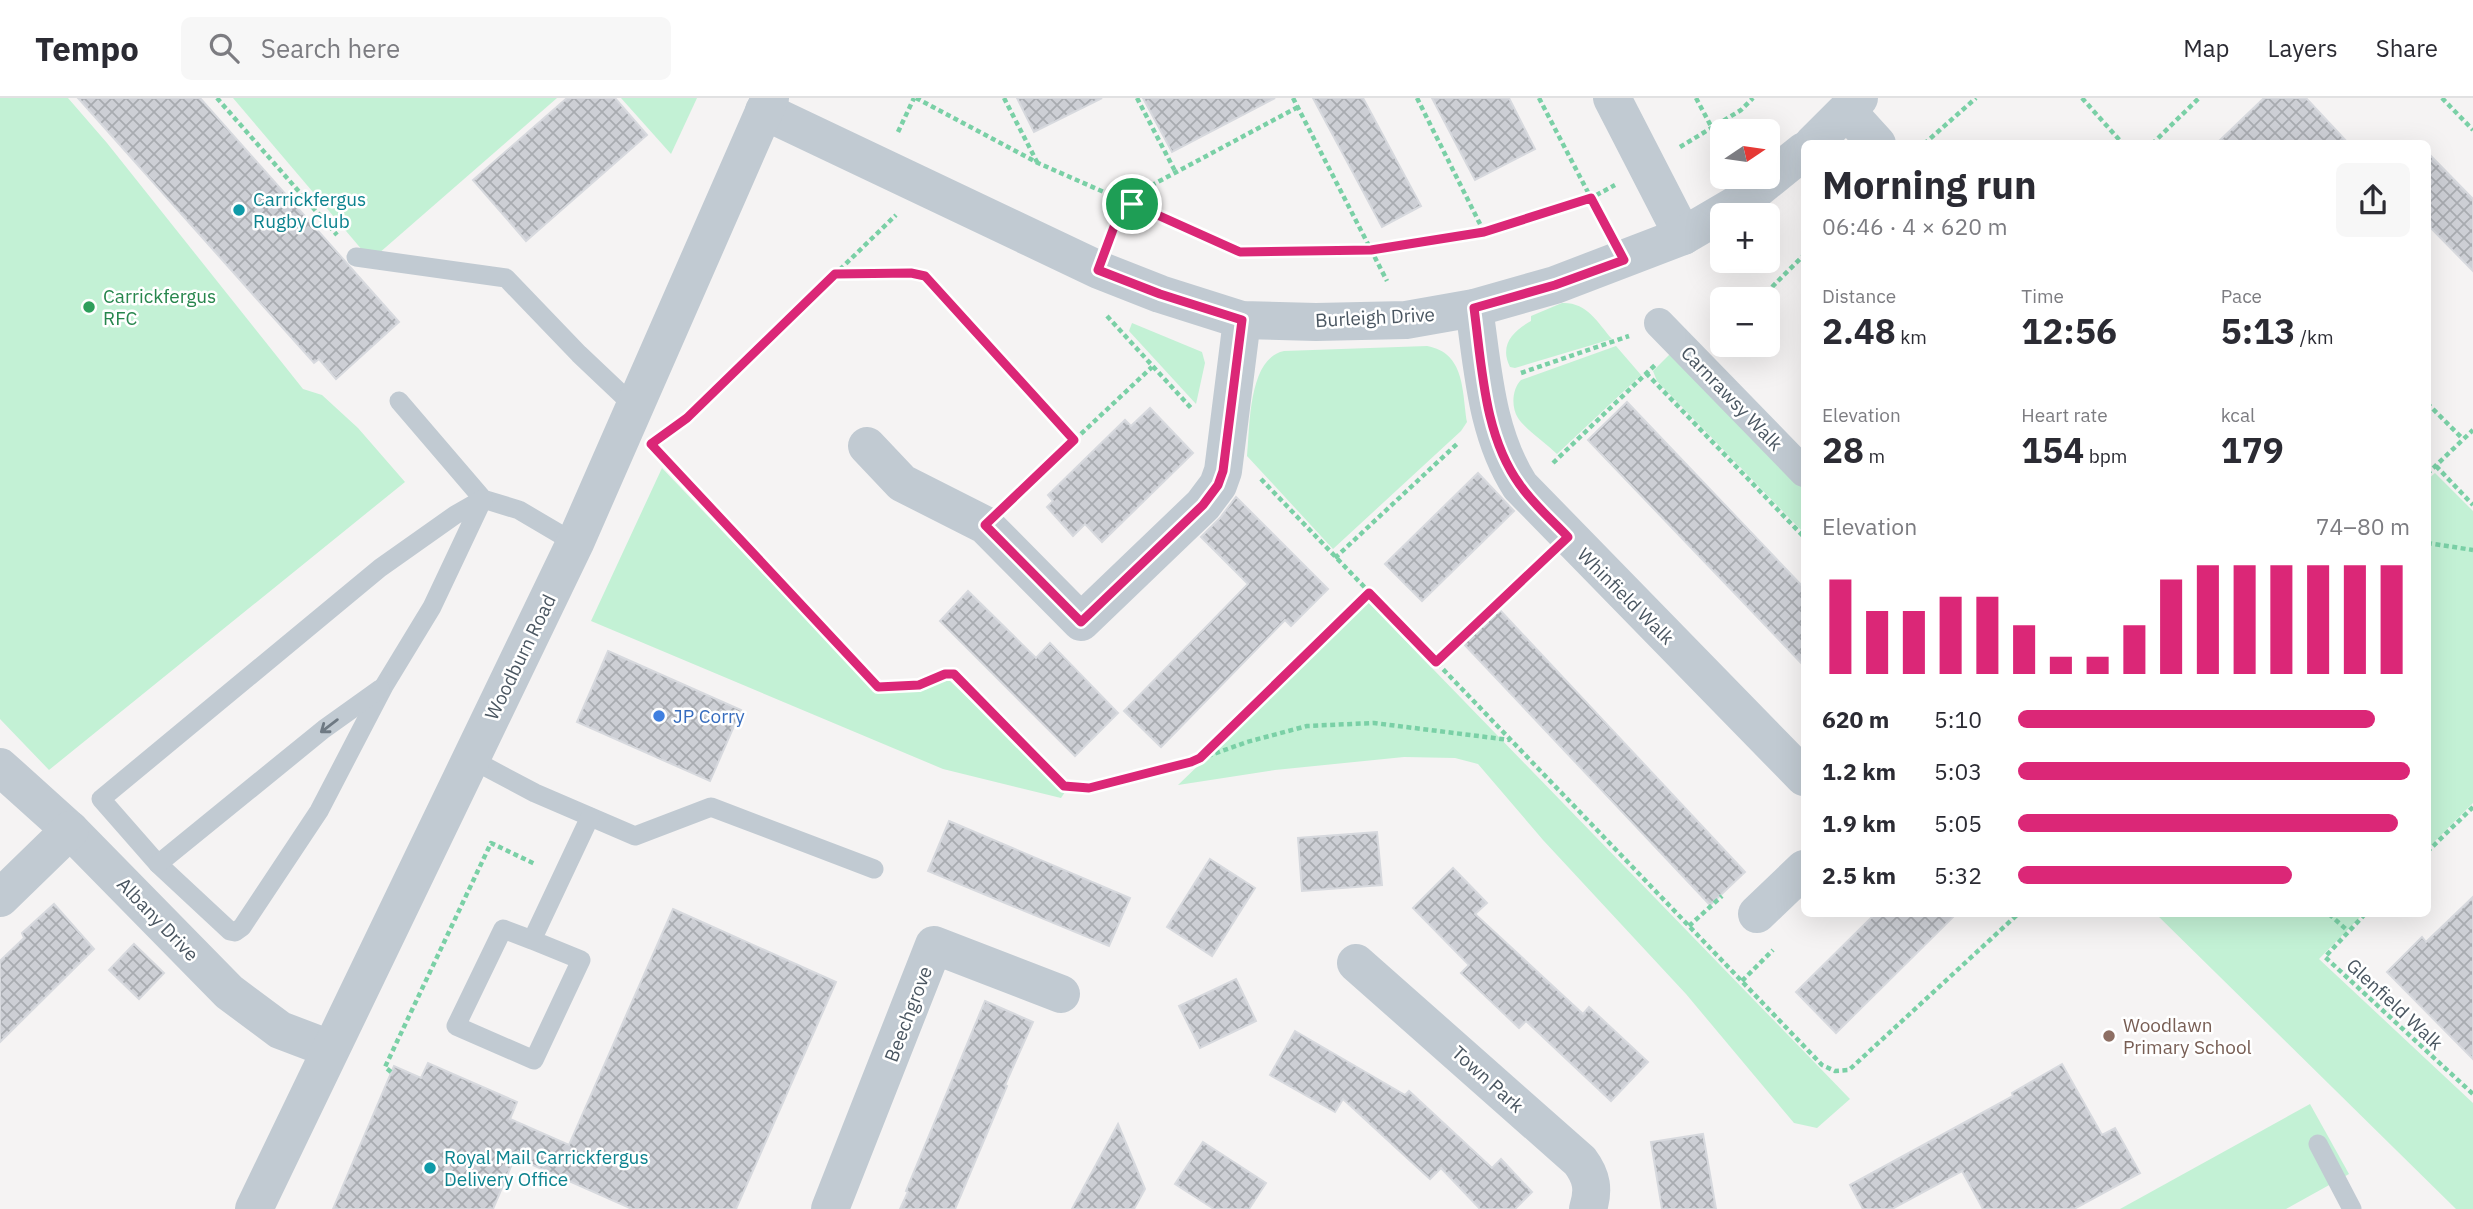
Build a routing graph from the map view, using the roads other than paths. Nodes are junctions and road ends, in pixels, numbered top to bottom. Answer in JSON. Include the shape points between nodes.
{"nodes":[{"id":1,"x":1612,"y":98,"type":"edge"},
{"id":2,"x":767,"y":105,"type":"edge"},
{"id":3,"x":1853,"y":105,"type":"edge"},
{"id":4,"x":1817,"y":140,"type":"edge"},
{"id":5,"x":1875,"y":140,"type":"edge"},
{"id":6,"x":1801,"y":153,"type":"edge"},
{"id":7,"x":1683,"y":236,"type":"junction"},
{"id":8,"x":356,"y":257,"type":"road end"},
{"id":9,"x":1474,"y":308,"type":"junction"},
{"id":10,"x":1242,"y":320,"type":"junction"},
{"id":11,"x":1668,"y":333,"type":"road end"},
{"id":12,"x":399,"y":401,"type":"dead end"},
{"id":13,"x":636,"y":408,"type":"junction"},
{"id":14,"x":867,"y":446,"type":"dead end"},
{"id":15,"x":1801,"y":469,"type":"edge"},
{"id":16,"x":483,"y":499,"type":"junction"},
{"id":17,"x":575,"y":543,"type":"junction"},
{"id":18,"x":383,"y":686,"type":"junction"},
{"id":19,"x":471,"y":759,"type":"junction"},
{"id":20,"x":0,"y":767,"type":"edge"},
{"id":21,"x":1801,"y":774,"type":"edge"},
{"id":22,"x":590,"y":817,"type":"junction"},
{"id":23,"x":71,"y":830,"type":"junction"},
{"id":24,"x":158,"y":864,"type":"junction"},
{"id":25,"x":874,"y":869,"type":"dead end"},
{"id":26,"x":1801,"y":872,"type":"edge"},
{"id":27,"x":0,"y":898,"type":"edge"},
{"id":28,"x":1757,"y":914,"type":"dead end"},
{"id":29,"x":532,"y":940,"type":"junction"},
{"id":30,"x":1356,"y":963,"type":"dead end"},
{"id":31,"x":1061,"y":994,"type":"dead end"},
{"id":32,"x":330,"y":1049,"type":"junction"},
{"id":33,"x":2318,"y":1144,"type":"dead end"},
{"id":34,"x":254,"y":1209,"type":"edge"},
{"id":35,"x":830,"y":1209,"type":"edge"},
{"id":36,"x":1588,"y":1209,"type":"edge"},
{"id":37,"x":2353,"y":1209,"type":"edge"}],
"edges":[{"from":1,"to":7,"type":"street"},
{"from":2,"to":10,"type":"street","name":"Burleigh Drive","via":[[1098,270]]},
{"from":2,"to":13,"type":"street","name":"Woodburn Road"},
{"from":3,"to":4,"type":"street"},
{"from":3,"to":5,"type":"street"},
{"from":6,"to":7,"type":"street","name":"Burleigh Drive","via":[[1741,202]]},
{"from":7,"to":9,"type":"street","name":"Burleigh Drive","via":[[1555,285]]},
{"from":8,"to":13,"type":"lane","via":[[506,278]]},
{"from":9,"to":10,"type":"street","name":"Burleigh Drive","via":[[1406,320]]},
{"from":9,"to":21,"type":"street","name":"Whinfield Walk","via":[[1487,397],[1503,456],[1520,486]]},
{"from":10,"to":14,"type":"street","via":[[1223,471],[1214,492],[1081,622],[985,525],[902,483]]},
{"from":11,"to":15,"type":"street","name":"Carnrawsy Walk"},
{"from":12,"to":16,"type":"lane"},
{"from":13,"to":17,"type":"street","name":"Woodburn Road"},
{"from":16,"to":17,"type":"lane","via":[[519,510]]},
{"from":16,"to":18,"type":"lane","via":[[432,607]]},
{"from":16,"to":24,"type":"lane","via":[[380,568],[101,799]]},
{"from":17,"to":19,"type":"street","name":"Woodburn Road"},
{"from":18,"to":24,"type":"lane","one_way":true},
{"from":18,"to":24,"type":"lane","via":[[318,811],[242,927],[230,931]]},
{"from":19,"to":22,"type":"lane"},
{"from":19,"to":32,"type":"street","name":"Woodburn Road"},
{"from":20,"to":23,"type":"street","name":"Albany Drive"},
{"from":22,"to":25,"type":"lane","via":[[635,836],[711,807]]},
{"from":22,"to":29,"type":"lane"},
{"from":23,"to":27,"type":"street"},
{"from":23,"to":32,"type":"street","name":"Albany Drive","via":[[229,992],[280,1030]]},
{"from":26,"to":28,"type":"street"},
{"from":29,"to":29,"type":"lane","via":[[581,960],[534,1060],[456,1026],[503,929]]},
{"from":30,"to":36,"type":"street","name":"Town Park","via":[[1580,1161],[1592,1183]]},
{"from":31,"to":35,"type":"street","name":"Beechgrove","via":[[922,941]]},
{"from":32,"to":34,"type":"street","name":"Woodburn Road"},
{"from":33,"to":37,"type":"lane"}]}
